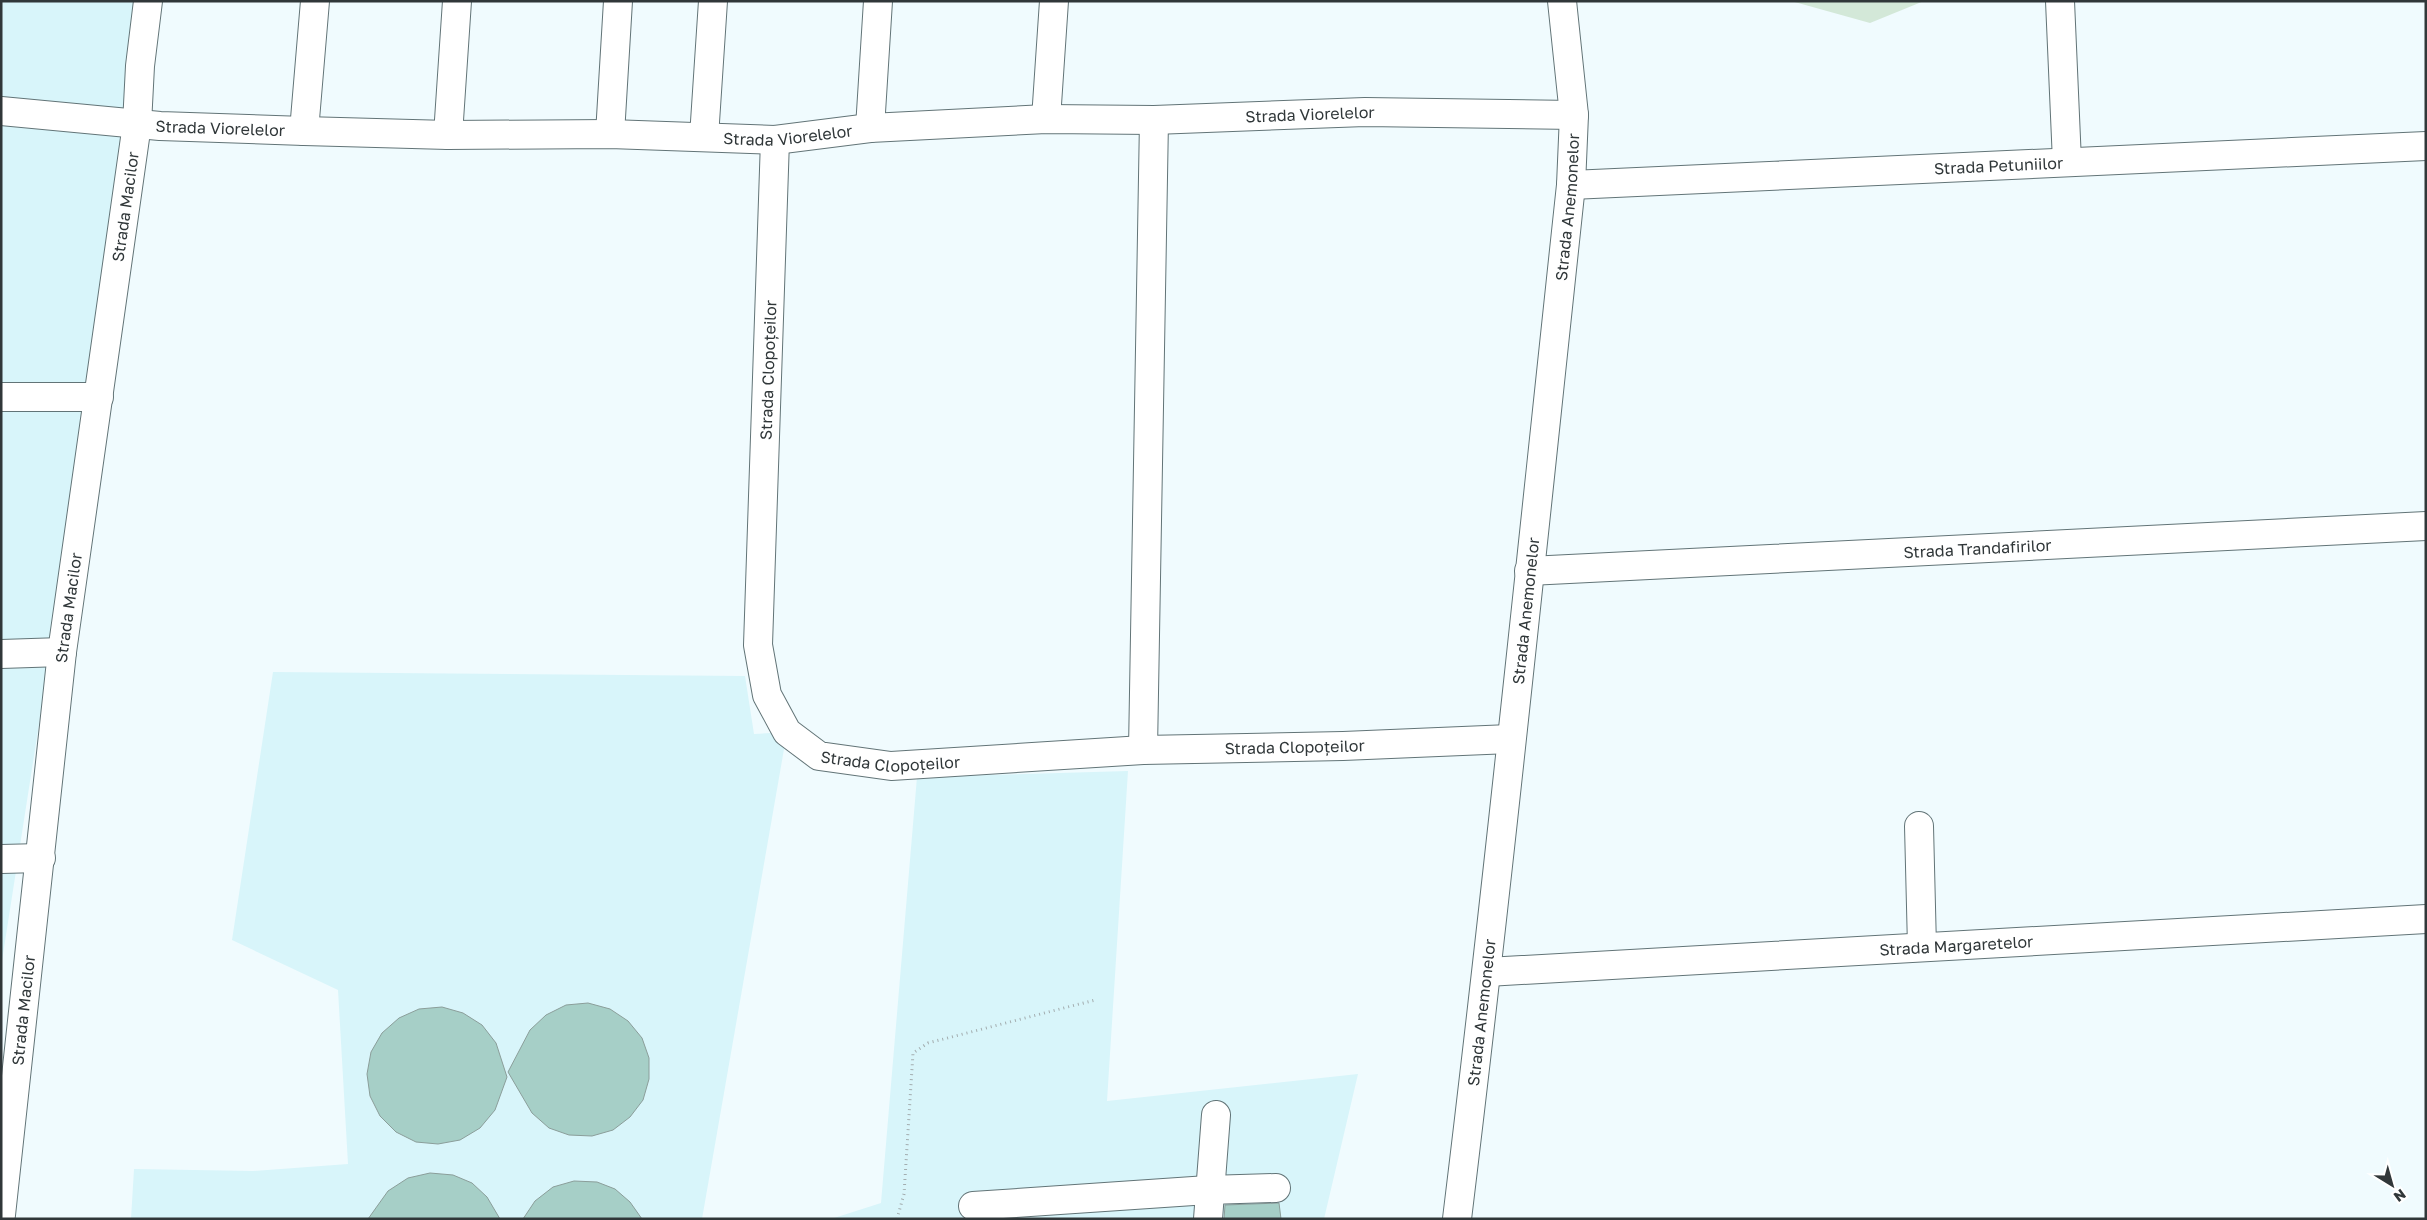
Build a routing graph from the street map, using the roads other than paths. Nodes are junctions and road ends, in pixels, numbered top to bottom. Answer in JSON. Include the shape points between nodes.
{"nodes":[{"id":1,"x":148,"y":1,"type":"edge"},
{"id":2,"x":315,"y":1,"type":"edge"},
{"id":3,"x":457,"y":1,"type":"edge"},
{"id":4,"x":618,"y":1,"type":"edge"},
{"id":5,"x":713,"y":1,"type":"edge"},
{"id":6,"x":878,"y":1,"type":"edge"},
{"id":7,"x":1054,"y":1,"type":"edge"},
{"id":8,"x":1562,"y":1,"type":"edge"},
{"id":9,"x":2060,"y":1,"type":"edge"},
{"id":10,"x":1,"y":111,"type":"edge"},
{"id":11,"x":1574,"y":115,"type":"junction"},
{"id":12,"x":1046,"y":119,"type":"junction"},
{"id":13,"x":1154,"y":120,"type":"junction"},
{"id":14,"x":137,"y":124,"type":"junction"},
{"id":15,"x":870,"y":128,"type":"junction"},
{"id":16,"x":304,"y":131,"type":"junction"},
{"id":17,"x":610,"y":134,"type":"junction"},
{"id":18,"x":448,"y":135,"type":"junction"},
{"id":19,"x":704,"y":137,"type":"junction"},
{"id":20,"x":775,"y":140,"type":"junction"},
{"id":21,"x":2426,"y":146,"type":"edge"},
{"id":22,"x":2067,"y":162,"type":"junction"},
{"id":23,"x":1571,"y":185,"type":"junction"},
{"id":24,"x":99,"y":397,"type":"junction"},
{"id":25,"x":1,"y":398,"type":"edge"},
{"id":26,"x":2426,"y":526,"type":"edge"},
{"id":27,"x":1529,"y":571,"type":"junction"},
{"id":28,"x":62,"y":652,"type":"junction"},
{"id":29,"x":1,"y":654,"type":"edge"},
{"id":30,"x":1510,"y":739,"type":"junction"},
{"id":31,"x":1143,"y":750,"type":"junction"},
{"id":32,"x":1919,"y":826,"type":"dead end"},
{"id":33,"x":40,"y":858,"type":"junction"},
{"id":34,"x":1,"y":859,"type":"edge"},
{"id":35,"x":2426,"y":919,"type":"edge"},
{"id":36,"x":1922,"y":947,"type":"junction"},
{"id":37,"x":1487,"y":972,"type":"junction"},
{"id":38,"x":1216,"y":1115,"type":"dead end"},
{"id":39,"x":1276,"y":1188,"type":"dead end"},
{"id":40,"x":1208,"y":1190,"type":"junction"},
{"id":41,"x":973,"y":1206,"type":"dead end"},
{"id":42,"x":2,"y":1207,"type":"edge"},
{"id":43,"x":1208,"y":1219,"type":"edge"},
{"id":44,"x":1457,"y":1219,"type":"edge"}],
"edges":[{"from":1,"to":14,"type":"street","name":"Strada Macilor"},
{"from":2,"to":16,"type":"street","name":"Strada Viorelelor"},
{"from":3,"to":18,"type":"street"},
{"from":4,"to":17,"type":"street"},
{"from":5,"to":19,"type":"street","name":"Strada Viorelelor"},
{"from":6,"to":15,"type":"street","name":"Strada Viorelelor"},
{"from":7,"to":12,"type":"street"},
{"from":8,"to":11,"type":"street","name":"Strada Anemonelor"},
{"from":9,"to":22,"type":"street"},
{"from":10,"to":14,"type":"street","name":"Strada Viorelelor"},
{"from":11,"to":13,"type":"street","name":"Strada Viorelelor","via":[[1365,112]]},
{"from":11,"to":23,"type":"street","name":"Strada Anemonelor"},
{"from":12,"to":13,"type":"street","name":"Strada Viorelelor"},
{"from":12,"to":15,"type":"street","name":"Strada Viorelelor"},
{"from":13,"to":31,"type":"street"},
{"from":14,"to":16,"type":"street","name":"Strada Viorelelor"},
{"from":14,"to":24,"type":"street","name":"Strada Macilor"},
{"from":15,"to":20,"type":"street","name":"Strada Viorelelor"},
{"from":16,"to":18,"type":"street","name":"Strada Viorelelor"},
{"from":17,"to":18,"type":"street","name":"Strada Viorelelor"},
{"from":17,"to":19,"type":"street","name":"Strada Viorelelor"},
{"from":19,"to":20,"type":"street","name":"Strada Viorelelor"},
{"from":20,"to":31,"type":"street","name":"Strada Clopoțeilor","via":[[758,645],[767,695],[787,732],[819,756],[891,766]]},
{"from":21,"to":22,"type":"street","name":"Strada Petuniilor"},
{"from":22,"to":23,"type":"street","name":"Strada Petuniilor"},
{"from":23,"to":27,"type":"street","name":"Strada Anemonelor"},
{"from":24,"to":25,"type":"street"},
{"from":24,"to":28,"type":"street","name":"Strada Macilor"},
{"from":26,"to":27,"type":"street","name":"Strada Trandafirilor"},
{"from":27,"to":30,"type":"street","name":"Strada Anemonelor"},
{"from":28,"to":29,"type":"street"},
{"from":28,"to":33,"type":"street","name":"Strada Macilor"},
{"from":30,"to":31,"type":"street","name":"Strada Clopoțeilor"},
{"from":30,"to":37,"type":"street","name":"Strada Anemonelor"},
{"from":32,"to":36,"type":"street"},
{"from":33,"to":34,"type":"street"},
{"from":33,"to":42,"type":"street","name":"Strada Macilor"},
{"from":35,"to":36,"type":"street","name":"Strada Margaretelor"},
{"from":36,"to":37,"type":"street","name":"Strada Margaretelor"},
{"from":37,"to":44,"type":"street","name":"Strada Anemonelor"},
{"from":38,"to":40,"type":"street"},
{"from":39,"to":40,"type":"street"},
{"from":40,"to":41,"type":"street"},
{"from":40,"to":43,"type":"street"}]}
